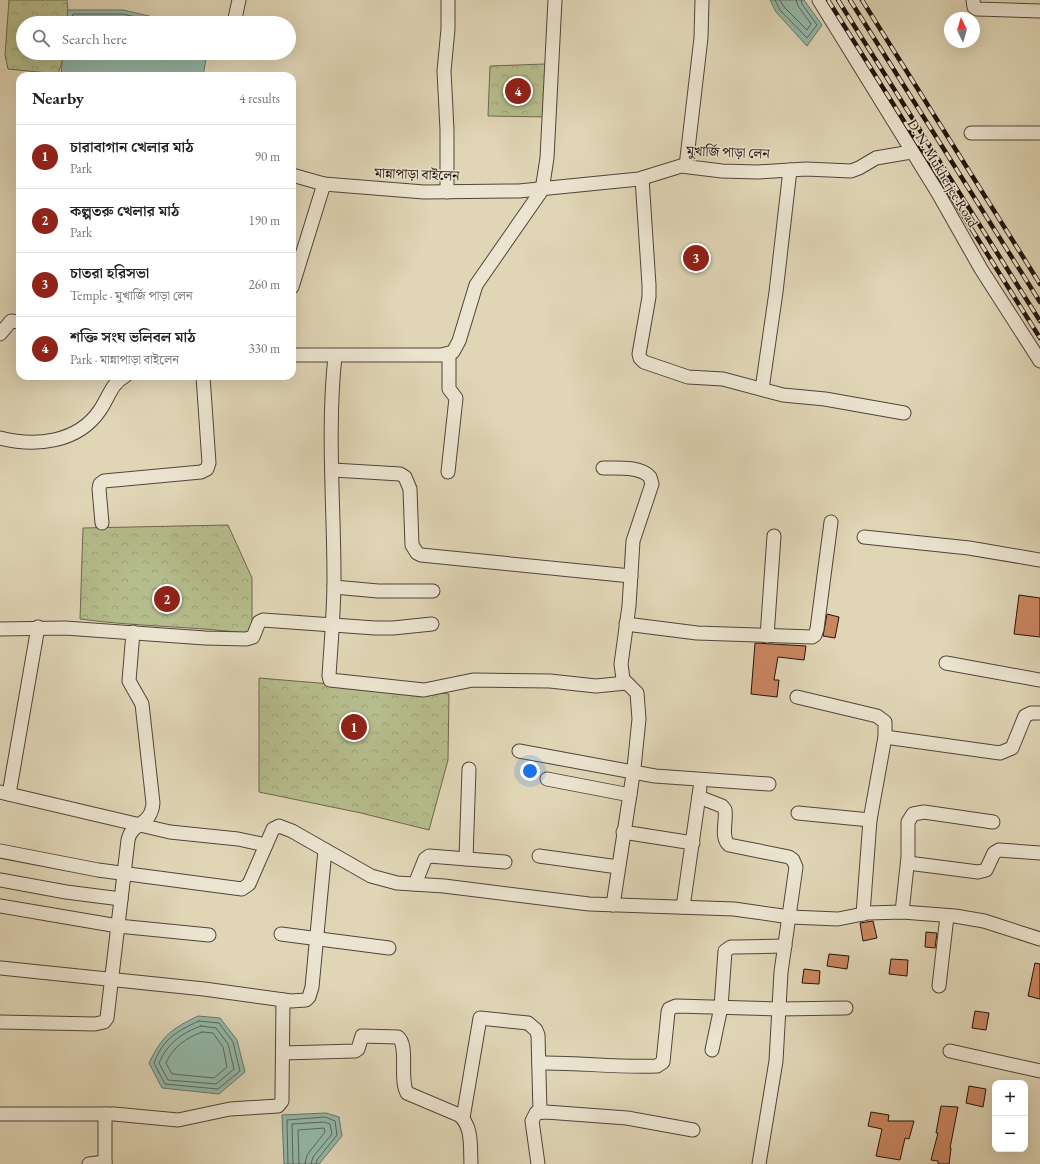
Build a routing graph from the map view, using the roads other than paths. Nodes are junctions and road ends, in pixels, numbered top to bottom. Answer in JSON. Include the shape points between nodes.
{"nodes":[{"id":1,"x":239,"y":0,"type":"edge"},
{"id":2,"x":448,"y":0,"type":"edge"},
{"id":3,"x":555,"y":0,"type":"edge"},
{"id":4,"x":702,"y":0,"type":"edge"},
{"id":5,"x":819,"y":0,"type":"edge"},
{"id":6,"x":973,"y":0,"type":"edge"},
{"id":7,"x":1040,"y":11,"type":"edge"},
{"id":8,"x":236,"y":16,"type":"edge"},
{"id":9,"x":971,"y":133,"type":"dead end"},
{"id":10,"x":1040,"y":133,"type":"edge"},
{"id":11,"x":911,"y":152,"type":"junction"},
{"id":12,"x":686,"y":166,"type":"junction"},
{"id":13,"x":790,"y":170,"type":"junction"},
{"id":14,"x":296,"y":176,"type":"edge"},
{"id":15,"x":642,"y":178,"type":"junction"},
{"id":16,"x":324,"y":184,"type":"junction"},
{"id":17,"x":542,"y":190,"type":"junction"},
{"id":18,"x":447,"y":192,"type":"junction"},
{"id":19,"x":296,"y":275,"type":"edge"},
{"id":20,"x":16,"y":322,"type":"edge"},
{"id":21,"x":0,"y":334,"type":"edge"},
{"id":22,"x":449,"y":354,"type":"junction"},
{"id":23,"x":296,"y":355,"type":"edge"},
{"id":24,"x":335,"y":356,"type":"junction"},
{"id":25,"x":1040,"y":361,"type":"edge"},
{"id":26,"x":108,"y":380,"type":"edge"},
{"id":27,"x":120,"y":380,"type":"edge"},
{"id":28,"x":202,"y":380,"type":"edge"},
{"id":29,"x":762,"y":389,"type":"junction"},
{"id":30,"x":106,"y":399,"type":"junction"},
{"id":31,"x":904,"y":413,"type":"dead end"},
{"id":32,"x":0,"y":438,"type":"edge"},
{"id":33,"x":603,"y":468,"type":"dead end"},
{"id":34,"x":333,"y":470,"type":"junction"},
{"id":35,"x":448,"y":472,"type":"dead end"},
{"id":36,"x":831,"y":522,"type":"dead end"},
{"id":37,"x":102,"y":523,"type":"dead end"},
{"id":38,"x":774,"y":536,"type":"dead end"},
{"id":39,"x":864,"y":537,"type":"dead end"},
{"id":40,"x":1040,"y":560,"type":"edge"},
{"id":41,"x":631,"y":576,"type":"junction"},
{"id":42,"x":334,"y":587,"type":"junction"},
{"id":43,"x":433,"y":591,"type":"dead end"},
{"id":44,"x":333,"y":624,"type":"junction"},
{"id":45,"x":432,"y":624,"type":"dead end"},
{"id":46,"x":626,"y":624,"type":"junction"},
{"id":47,"x":38,"y":627,"type":"junction"},
{"id":48,"x":0,"y":629,"type":"edge"},
{"id":49,"x":133,"y":632,"type":"junction"},
{"id":50,"x":767,"y":636,"type":"junction"},
{"id":51,"x":946,"y":663,"type":"dead end"},
{"id":52,"x":1040,"y":680,"type":"edge"},
{"id":53,"x":626,"y":683,"type":"junction"},
{"id":54,"x":797,"y":697,"type":"dead end"},
{"id":55,"x":1040,"y":713,"type":"edge"},
{"id":56,"x":885,"y":737,"type":"junction"},
{"id":57,"x":519,"y":750,"type":"dead end"},
{"id":58,"x":469,"y":769,"type":"dead end"},
{"id":59,"x":634,"y":772,"type":"junction"},
{"id":60,"x":701,"y":778,"type":"junction"},
{"id":61,"x":547,"y":779,"type":"dead end"},
{"id":62,"x":769,"y":784,"type":"dead end"},
{"id":63,"x":5,"y":793,"type":"edge"},
{"id":64,"x":630,"y":795,"type":"junction"},
{"id":65,"x":699,"y":797,"type":"junction"},
{"id":66,"x":798,"y":813,"type":"dead end"},
{"id":67,"x":870,"y":820,"type":"junction"},
{"id":68,"x":993,"y":822,"type":"dead end"},
{"id":69,"x":139,"y":825,"type":"junction"},
{"id":70,"x":623,"y":832,"type":"junction"},
{"id":71,"x":693,"y":842,"type":"junction"},
{"id":72,"x":266,"y":845,"type":"junction"},
{"id":73,"x":326,"y":850,"type":"junction"},
{"id":74,"x":0,"y":851,"type":"edge"},
{"id":75,"x":1040,"y":852,"type":"edge"},
{"id":76,"x":539,"y":856,"type":"dead end"},
{"id":77,"x":466,"y":859,"type":"junction"},
{"id":78,"x":505,"y":862,"type":"dead end"},
{"id":79,"x":908,"y":863,"type":"junction"},
{"id":80,"x":618,"y":867,"type":"junction"},
{"id":81,"x":124,"y":873,"type":"junction"},
{"id":82,"x":0,"y":880,"type":"edge"},
{"id":83,"x":415,"y":884,"type":"junction"},
{"id":84,"x":121,"y":899,"type":"junction"},
{"id":85,"x":613,"y":905,"type":"junction"},
{"id":86,"x":0,"y":906,"type":"edge"},
{"id":87,"x":683,"y":907,"type":"junction"},
{"id":88,"x":902,"y":912,"type":"junction"},
{"id":89,"x":863,"y":914,"type":"junction"},
{"id":90,"x":947,"y":916,"type":"junction"},
{"id":91,"x":790,"y":917,"type":"junction"},
{"id":92,"x":118,"y":926,"type":"junction"},
{"id":93,"x":281,"y":934,"type":"dead end"},
{"id":94,"x":209,"y":935,"type":"dead end"},
{"id":95,"x":317,"y":939,"type":"junction"},
{"id":96,"x":1040,"y":939,"type":"edge"},
{"id":97,"x":785,"y":946,"type":"junction"},
{"id":98,"x":389,"y":948,"type":"dead end"},
{"id":99,"x":0,"y":971,"type":"edge"},
{"id":100,"x":112,"y":979,"type":"junction"},
{"id":101,"x":939,"y":986,"type":"dead end"},
{"id":102,"x":283,"y":1000,"type":"junction"},
{"id":103,"x":721,"y":1007,"type":"junction"},
{"id":104,"x":846,"y":1008,"type":"dead end"},
{"id":105,"x":779,"y":1009,"type":"junction"},
{"id":106,"x":0,"y":1022,"type":"edge"},
{"id":107,"x":712,"y":1050,"type":"dead end"},
{"id":108,"x":950,"y":1051,"type":"dead end"},
{"id":109,"x":283,"y":1053,"type":"junction"},
{"id":110,"x":539,"y":1063,"type":"junction"},
{"id":111,"x":1040,"y":1071,"type":"edge"},
{"id":112,"x":540,"y":1112,"type":"junction"},
{"id":113,"x":0,"y":1114,"type":"edge"},
{"id":114,"x":105,"y":1114,"type":"junction"},
{"id":115,"x":463,"y":1118,"type":"junction"},
{"id":116,"x":693,"y":1130,"type":"dead end"},
{"id":117,"x":105,"y":1163,"type":"edge"},
{"id":118,"x":89,"y":1164,"type":"edge"},
{"id":119,"x":471,"y":1164,"type":"edge"},
{"id":120,"x":538,"y":1164,"type":"edge"},
{"id":121,"x":759,"y":1164,"type":"edge"}],
"edges":[{"from":1,"to":8,"type":"street"},
{"from":2,"to":18,"type":"street","via":[[444,71]]},
{"from":3,"to":17,"type":"street","via":[[547,158]]},
{"from":4,"to":12,"type":"street","via":[[702,38]]},
{"from":5,"to":11,"type":"street","name":"D. N. Mukherjee Road"},
{"from":6,"to":7,"type":"street","via":[[977,9]]},
{"from":9,"to":10,"type":"street"},
{"from":11,"to":13,"type":"street","name":"মুখার্জি পাড়া লেন","via":[[876,158],[851,171]]},
{"from":11,"to":25,"type":"street","name":"D. N. Mukherjee Road"},
{"from":12,"to":13,"type":"street","name":"মুখার্জি পাড়া লেন","via":[[712,171]]},
{"from":12,"to":15,"type":"street","name":"মুখার্জি পাড়া লেন"},
{"from":13,"to":29,"type":"street"},
{"from":14,"to":16,"type":"street","name":"মান্নাপাড়া বাইলেন"},
{"from":15,"to":17,"type":"street","name":"মুখার্জি পাড়া লেন"},
{"from":15,"to":29,"type":"street","via":[[649,297],[640,358],[644,362],[676,374]]},
{"from":16,"to":18,"type":"street","name":"মান্নাপাড়া বাইলেন"},
{"from":16,"to":19,"type":"street"},
{"from":17,"to":18,"type":"street","name":"মান্নাপাড়া বাইলেন"},
{"from":17,"to":22,"type":"street","via":[[476,285],[459,341]]},
{"from":20,"to":21,"type":"street","via":[[11,321]]},
{"from":22,"to":24,"type":"street"},
{"from":22,"to":35,"type":"street","via":[[449,390],[456,398]]},
{"from":23,"to":24,"type":"street"},
{"from":24,"to":34,"type":"street","via":[[331,395]]},
{"from":26,"to":30,"type":"street"},
{"from":27,"to":30,"type":"street","via":[[114,384]]},
{"from":28,"to":37,"type":"street","via":[[209,463],[207,468],[202,472],[104,480],[99,489]]},
{"from":29,"to":31,"type":"street","via":[[783,395],[825,399]]},
{"from":30,"to":32,"type":"street","via":[[91,421],[65,438],[32,443]]},
{"from":33,"to":41,"type":"street","via":[[641,471],[652,480],[652,487],[633,541]]},
{"from":34,"to":41,"type":"street","via":[[400,474],[405,477],[410,489],[412,545],[416,553],[421,555]]},
{"from":34,"to":42,"type":"street"},
{"from":36,"to":50,"type":"street","via":[[815,635],[807,638]]},
{"from":38,"to":50,"type":"street"},
{"from":39,"to":40,"type":"street","via":[[969,548]]},
{"from":41,"to":46,"type":"street"},
{"from":42,"to":43,"type":"street","via":[[378,591]]},
{"from":42,"to":44,"type":"street"},
{"from":44,"to":45,"type":"street","via":[[393,628]]},
{"from":44,"to":49,"type":"street","via":[[263,620],[259,622],[253,637],[246,639]]},
{"from":44,"to":53,"type":"street","via":[[329,676],[332,682],[424,690],[473,680],[550,681],[596,686]]},
{"from":46,"to":50,"type":"street","via":[[698,633]]},
{"from":46,"to":53,"type":"street","via":[[621,664]]},
{"from":47,"to":48,"type":"street"},
{"from":47,"to":49,"type":"street"},
{"from":47,"to":63,"type":"street"},
{"from":49,"to":69,"type":"street","via":[[129,680],[142,704],[153,803],[150,816]]},
{"from":51,"to":52,"type":"street"},
{"from":53,"to":59,"type":"street","via":[[638,699],[638,736]]},
{"from":54,"to":56,"type":"street","via":[[877,716],[885,722]]},
{"from":55,"to":56,"type":"street","via":[[1026,716],[1012,748],[1000,753]]},
{"from":56,"to":67,"type":"street"},
{"from":57,"to":59,"type":"street"},
{"from":58,"to":77,"type":"street"},
{"from":59,"to":60,"type":"street","via":[[655,776]]},
{"from":59,"to":64,"type":"street"},
{"from":60,"to":62,"type":"street"},
{"from":60,"to":65,"type":"street"},
{"from":61,"to":64,"type":"street"},
{"from":63,"to":69,"type":"street"},
{"from":64,"to":70,"type":"street"},
{"from":65,"to":71,"type":"street"},
{"from":65,"to":91,"type":"street","via":[[726,810],[724,837],[729,845],[789,857],[793,860],[796,867]]},
{"from":66,"to":67,"type":"street"},
{"from":67,"to":89,"type":"street"},
{"from":68,"to":79,"type":"street","via":[[918,812],[913,814],[908,822]]},
{"from":69,"to":72,"type":"street","via":[[170,832],[245,840]]},
{"from":69,"to":81,"type":"street","via":[[129,834]]},
{"from":70,"to":71,"type":"street"},
{"from":70,"to":80,"type":"street"},
{"from":71,"to":87,"type":"street"},
{"from":72,"to":73,"type":"street","via":[[273,829],[278,826]]},
{"from":72,"to":81,"type":"street","via":[[249,884],[242,889]]},
{"from":73,"to":83,"type":"street","via":[[371,876]]},
{"from":73,"to":95,"type":"street"},
{"from":74,"to":81,"type":"street"},
{"from":75,"to":79,"type":"street","via":[[999,850],[994,853],[986,870],[982,872]]},
{"from":76,"to":80,"type":"street"},
{"from":77,"to":78,"type":"street"},
{"from":77,"to":83,"type":"street","via":[[427,857]]},
{"from":79,"to":88,"type":"street"},
{"from":80,"to":85,"type":"street"},
{"from":81,"to":84,"type":"street"},
{"from":82,"to":84,"type":"street"},
{"from":83,"to":85,"type":"street"},
{"from":84,"to":92,"type":"street"},
{"from":85,"to":87,"type":"street"},
{"from":86,"to":92,"type":"street"},
{"from":87,"to":91,"type":"street","via":[[734,909]]},
{"from":88,"to":89,"type":"street"},
{"from":88,"to":90,"type":"street"},
{"from":89,"to":91,"type":"street","via":[[838,919]]},
{"from":90,"to":96,"type":"street","via":[[984,921]]},
{"from":90,"to":101,"type":"street"},
{"from":91,"to":97,"type":"street"},
{"from":92,"to":94,"type":"street"},
{"from":92,"to":100,"type":"street"},
{"from":93,"to":95,"type":"street"},
{"from":95,"to":98,"type":"street"},
{"from":95,"to":102,"type":"street","via":[[309,997],[302,1000]]},
{"from":97,"to":103,"type":"street","via":[[728,949],[724,955]]},
{"from":97,"to":105,"type":"street"},
{"from":99,"to":100,"type":"street"},
{"from":100,"to":102,"type":"street"},
{"from":100,"to":106,"type":"street","via":[[107,1018],[104,1022]]},
{"from":102,"to":109,"type":"street"},
{"from":103,"to":105,"type":"street"},
{"from":103,"to":107,"type":"street"},
{"from":103,"to":110,"type":"street","via":[[676,1006],[669,1009],[663,1062],[657,1066]]},
{"from":104,"to":105,"type":"street"},
{"from":105,"to":121,"type":"street","via":[[776,1061]]},
{"from":108,"to":111,"type":"street"},
{"from":109,"to":114,"type":"street","via":[[282,1101],[278,1106],[230,1109],[178,1120]]},
{"from":109,"to":115,"type":"street","via":[[355,1051],[362,1036],[398,1036],[402,1041],[404,1085],[407,1093]]},
{"from":110,"to":112,"type":"street"},
{"from":110,"to":115,"type":"street","via":[[538,1034],[532,1026],[528,1023],[480,1018]]},
{"from":112,"to":116,"type":"street","via":[[626,1118]]},
{"from":112,"to":120,"type":"street","via":[[534,1115],[532,1121]]},
{"from":113,"to":114,"type":"street"},
{"from":114,"to":117,"type":"street"},
{"from":115,"to":119,"type":"street","via":[[469,1130]]},
{"from":117,"to":118,"type":"street"}]}
